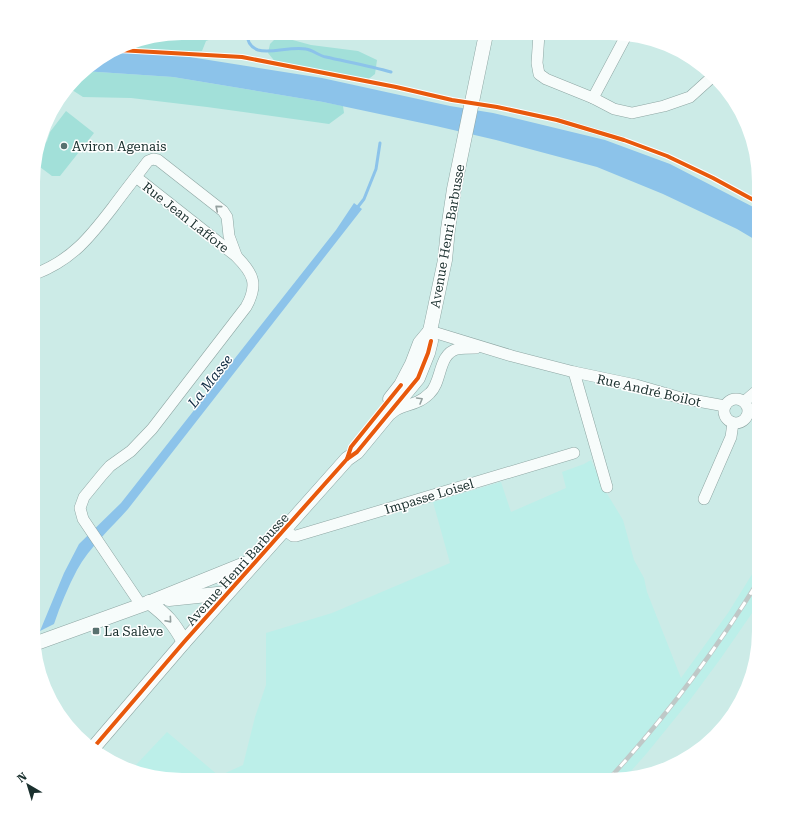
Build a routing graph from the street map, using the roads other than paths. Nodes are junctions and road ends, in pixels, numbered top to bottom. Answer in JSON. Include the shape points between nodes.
{"nodes":[{"id":1,"x":485,"y":40,"type":"edge"},
{"id":2,"x":538,"y":40,"type":"edge"},
{"id":3,"x":624,"y":41,"type":"edge"},
{"id":4,"x":708,"y":80,"type":"edge"},
{"id":5,"x":593,"y":98,"type":"junction"},
{"id":6,"x":136,"y":177,"type":"junction"},
{"id":7,"x":228,"y":229,"type":"junction"},
{"id":8,"x":212,"y":237,"type":"junction"},
{"id":9,"x":236,"y":256,"type":"junction"},
{"id":10,"x":40,"y":272,"type":"edge"},
{"id":11,"x":430,"y":331,"type":"junction"},
{"id":12,"x":482,"y":348,"type":"junction"},
{"id":13,"x":574,"y":372,"type":"junction"},
{"id":14,"x":401,"y":385,"type":"junction"},
{"id":15,"x":752,"y":395,"type":"edge"},
{"id":16,"x":745,"y":401,"type":"junction"},
{"id":17,"x":397,"y":405,"type":"junction"},
{"id":18,"x":725,"y":406,"type":"junction"},
{"id":19,"x":387,"y":417,"type":"junction"},
{"id":20,"x":733,"y":422,"type":"junction"},
{"id":21,"x":574,"y":453,"type":"dead end"},
{"id":22,"x":347,"y":459,"type":"junction"},
{"id":23,"x":607,"y":488,"type":"dead end"},
{"id":24,"x":704,"y":499,"type":"dead end"},
{"id":25,"x":285,"y":530,"type":"junction"},
{"id":26,"x":261,"y":557,"type":"junction"},
{"id":27,"x":210,"y":578,"type":"junction"},
{"id":28,"x":230,"y":590,"type":"junction"},
{"id":29,"x":148,"y":603,"type":"junction"},
{"id":30,"x":40,"y":642,"type":"edge"},
{"id":31,"x":184,"y":642,"type":"junction"},
{"id":32,"x":96,"y":744,"type":"edge"}],
"edges":[{"from":1,"to":11,"type":"main road","name":"Avenue Henri Barbusse","via":[[454,189],[445,260]]},
{"from":2,"to":5,"type":"street","via":[[539,74]]},
{"from":3,"to":5,"type":"street"},
{"from":4,"to":5,"type":"street","via":[[690,97],[664,106],[632,112],[614,109]]},
{"from":7,"to":6,"type":"street","name":"Rue Jean Laffore","one_way":true,"via":[[227,217],[223,211],[158,160],[148,161]]},
{"from":6,"to":8,"type":"street","name":"Rue Jean Laffore"},
{"from":6,"to":10,"type":"street","name":"Rue Jean Laffore","via":[[84,243],[67,258]]},
{"from":7,"to":8,"type":"street","via":[[220,236]]},
{"from":7,"to":9,"type":"street","name":"Rue Jean Laffore"},
{"from":8,"to":9,"type":"street","name":"Rue Jean Laffore"},
{"from":9,"to":29,"type":"street","name":"Rue Jean Laffore","via":[[248,268],[252,277],[251,299],[152,429],[131,451],[110,466],[84,497],[80,508],[83,519],[106,552]]},
{"from":11,"to":12,"type":"street","name":"Rue André Boilot"},
{"from":11,"to":14,"type":"main road","name":"Avenue Henri Barbusse","via":[[420,343]]},
{"from":11,"to":17,"type":"main road","name":"Avenue Henri Barbusse","via":[[428,353],[418,378]]},
{"from":12,"to":13,"type":"street","name":"Rue André Boilot"},
{"from":19,"to":12,"type":"street","one_way":true,"via":[[396,408],[416,403],[432,392],[450,352],[457,349]]},
{"from":13,"to":18,"type":"street","name":"Rue André Boilot"},
{"from":13,"to":23,"type":"street","name":"Rue André Boilot"},
{"from":14,"to":17,"type":"main road"},
{"from":14,"to":22,"type":"main road","name":"Avenue Henri Barbusse","via":[[351,447]]},
{"from":15,"to":16,"type":"street"},
{"from":16,"to":18,"type":"street","via":[[740,398],[732,399]]},
{"from":16,"to":20,"type":"street","via":[[748,415],[739,423]]},
{"from":17,"to":19,"type":"main road","name":"Avenue Henri Barbusse"},
{"from":18,"to":20,"type":"street","via":[[725,416]]},
{"from":19,"to":22,"type":"main road","name":"Avenue Henri Barbusse","via":[[357,452]]},
{"from":20,"to":24,"type":"street","via":[[731,437]]},
{"from":21,"to":25,"type":"street","name":"Impasse Loisel","via":[[296,536]]},
{"from":22,"to":25,"type":"main road","name":"Avenue Henri Barbusse"},
{"from":25,"to":26,"type":"main road","name":"Avenue Henri Barbusse"},
{"from":26,"to":27,"type":"main road"},
{"from":26,"to":28,"type":"main road","name":"Avenue Henri Barbusse"},
{"from":27,"to":28,"type":"main road"},
{"from":27,"to":29,"type":"main road"},
{"from":28,"to":29,"type":"main road"},
{"from":28,"to":31,"type":"main road","name":"Avenue Henri Barbusse"},
{"from":29,"to":30,"type":"main road"},
{"from":29,"to":31,"type":"main road","one_way":true,"via":[[167,616]]},
{"from":31,"to":32,"type":"main road","name":"Avenue Henri Barbusse"}]}
